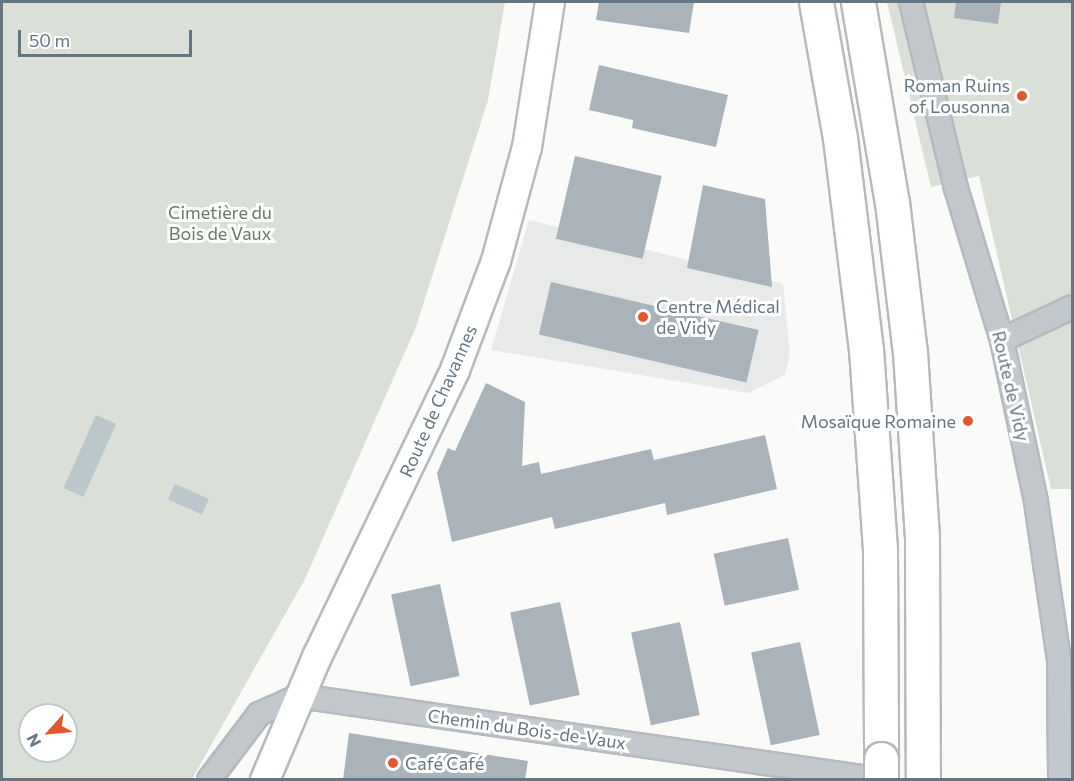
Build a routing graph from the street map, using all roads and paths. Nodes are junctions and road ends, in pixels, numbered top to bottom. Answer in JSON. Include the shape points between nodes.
{"nodes":[{"id":1,"x":550,"y":2,"type":"edge"},
{"id":2,"x":816,"y":2,"type":"edge"},
{"id":3,"x":858,"y":2,"type":"edge"},
{"id":4,"x":911,"y":2,"type":"edge"},
{"id":5,"x":1072,"y":307,"type":"edge"},
{"id":6,"x":1002,"y":340,"type":"junction"},
{"id":7,"x":299,"y":696,"type":"junction"},
{"id":8,"x":924,"y":772,"type":"edge"},
{"id":9,"x":881,"y":773,"type":"edge"},
{"id":10,"x":209,"y":780,"type":"edge"},
{"id":11,"x":266,"y":780,"type":"edge"},
{"id":12,"x":1060,"y":780,"type":"edge"}],
"edges":[{"from":1,"to":7,"type":"main road","name":"Route de Chavannes","via":[[527,147],[496,261],[455,369]]},
{"from":2,"to":9,"type":"highway","via":[[842,148],[866,349],[880,551]]},
{"from":3,"to":8,"type":"highway","via":[[892,202],[910,352],[922,537]]},
{"from":4,"to":6,"type":"street","name":"Route de Vidy","via":[[956,189]]},
{"from":5,"to":6,"type":"street"},
{"from":6,"to":12,"type":"street","name":"Route de Vidy","via":[[1036,502],[1059,660]]},
{"from":7,"to":9,"type":"street","name":"Chemin du Bois-de-Vaux"},
{"from":7,"to":10,"type":"street","via":[[260,714]]},
{"from":7,"to":11,"type":"main road","name":"Route de Chavannes"}]}
